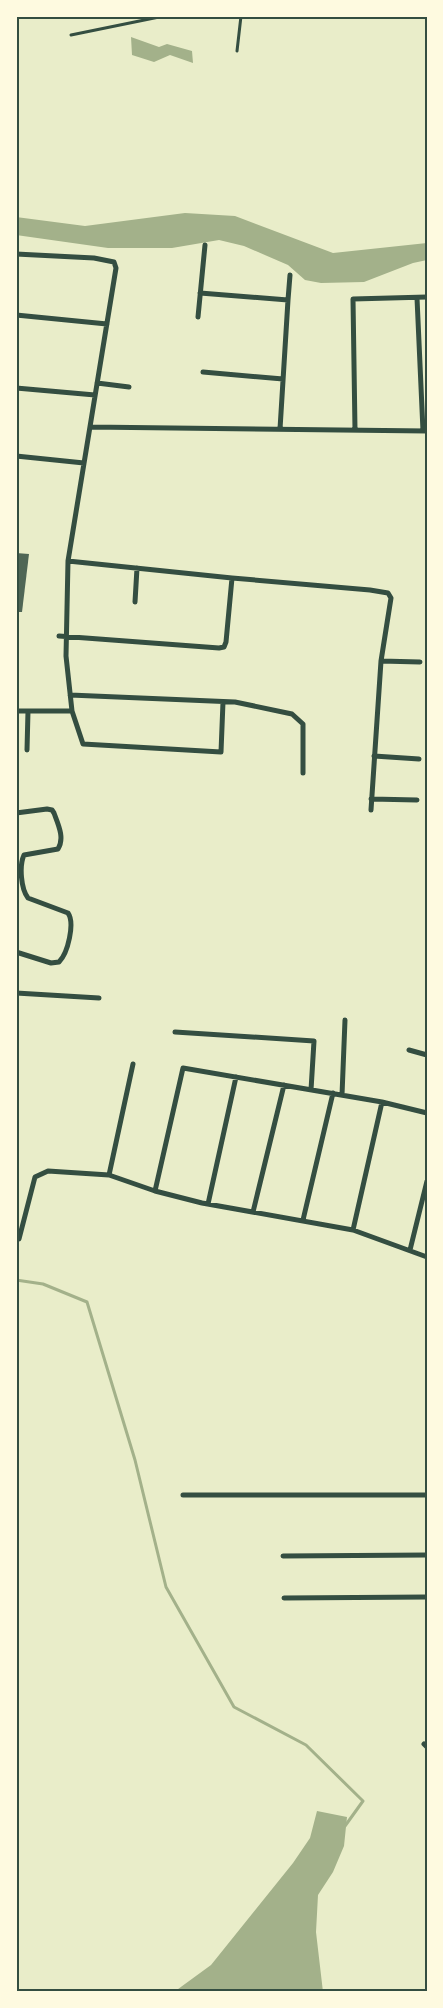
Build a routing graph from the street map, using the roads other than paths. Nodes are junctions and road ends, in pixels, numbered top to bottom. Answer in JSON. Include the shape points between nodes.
{"nodes":[{"id":1,"x":164,"y":16,"type":"edge"},
{"id":2,"x":241,"y":16,"type":"edge"},
{"id":3,"x":71,"y":35,"type":"dead end"},
{"id":4,"x":237,"y":51,"type":"dead end"},
{"id":5,"x":204,"y":245,"type":"dead end"},
{"id":6,"x":16,"y":254,"type":"edge"},
{"id":7,"x":290,"y":275,"type":"dead end"},
{"id":8,"x":200,"y":293,"type":"junction"},
{"id":9,"x":427,"y":297,"type":"edge"},
{"id":10,"x":417,"y":298,"type":"junction"},
{"id":11,"x":288,"y":300,"type":"junction"},
{"id":12,"x":16,"y":315,"type":"edge"},
{"id":13,"x":198,"y":317,"type":"dead end"},
{"id":14,"x":107,"y":324,"type":"junction"},
{"id":15,"x":203,"y":372,"type":"dead end"},
{"id":16,"x":283,"y":379,"type":"junction"},
{"id":17,"x":97,"y":383,"type":"junction"},
{"id":18,"x":130,"y":387,"type":"dead end"},
{"id":19,"x":16,"y":388,"type":"edge"},
{"id":20,"x":95,"y":395,"type":"junction"},
{"id":21,"x":90,"y":427,"type":"junction"},
{"id":22,"x":280,"y":429,"type":"junction"},
{"id":23,"x":355,"y":430,"type":"junction"},
{"id":24,"x":425,"y":431,"type":"edge"},
{"id":25,"x":16,"y":456,"type":"edge"},
{"id":26,"x":84,"y":463,"type":"junction"},
{"id":27,"x":68,"y":561,"type":"junction"},
{"id":28,"x":138,"y":568,"type":"junction"},
{"id":29,"x":232,"y":578,"type":"junction"},
{"id":30,"x":135,"y":602,"type":"dead end"},
{"id":31,"x":66,"y":635,"type":"junction"},
{"id":32,"x":59,"y":636,"type":"dead end"},
{"id":33,"x":381,"y":661,"type":"junction"},
{"id":34,"x":420,"y":662,"type":"dead end"},
{"id":35,"x":70,"y":695,"type":"junction"},
{"id":36,"x":223,"y":702,"type":"junction"},
{"id":37,"x":16,"y":711,"type":"edge"},
{"id":38,"x":28,"y":711,"type":"junction"},
{"id":39,"x":72,"y":711,"type":"junction"},
{"id":40,"x":27,"y":750,"type":"dead end"},
{"id":41,"x":374,"y":756,"type":"junction"},
{"id":42,"x":419,"y":758,"type":"dead end"},
{"id":43,"x":303,"y":773,"type":"dead end"},
{"id":44,"x":371,"y":799,"type":"junction"},
{"id":45,"x":417,"y":800,"type":"dead end"},
{"id":46,"x":370,"y":810,"type":"dead end"},
{"id":47,"x":16,"y":813,"type":"edge"},
{"id":48,"x":16,"y":952,"type":"edge"},
{"id":49,"x":16,"y":993,"type":"edge"},
{"id":50,"x":99,"y":998,"type":"dead end"},
{"id":51,"x":345,"y":1020,"type":"dead end"},
{"id":52,"x":175,"y":1032,"type":"dead end"},
{"id":53,"x":409,"y":1050,"type":"dead end"},
{"id":54,"x":427,"y":1055,"type":"edge"},
{"id":55,"x":133,"y":1064,"type":"dead end"},
{"id":56,"x":236,"y":1077,"type":"junction"},
{"id":57,"x":284,"y":1085,"type":"junction"},
{"id":58,"x":311,"y":1090,"type":"junction"},
{"id":59,"x":333,"y":1094,"type":"junction"},
{"id":60,"x":342,"y":1095,"type":"junction"},
{"id":61,"x":382,"y":1102,"type":"junction"},
{"id":62,"x":427,"y":1112,"type":"edge"},
{"id":63,"x":109,"y":1175,"type":"junction"},
{"id":64,"x":427,"y":1181,"type":"edge"},
{"id":65,"x":155,"y":1191,"type":"junction"},
{"id":66,"x":208,"y":1204,"type":"junction"},
{"id":67,"x":253,"y":1212,"type":"junction"},
{"id":68,"x":302,"y":1220,"type":"junction"},
{"id":69,"x":353,"y":1230,"type":"junction"},
{"id":70,"x":16,"y":1239,"type":"edge"},
{"id":71,"x":410,"y":1250,"type":"junction"},
{"id":72,"x":427,"y":1257,"type":"edge"},
{"id":73,"x":182,"y":1495,"type":"dead end"},
{"id":74,"x":427,"y":1495,"type":"edge"},
{"id":75,"x":427,"y":1555,"type":"edge"},
{"id":76,"x":283,"y":1556,"type":"dead end"},
{"id":77,"x":427,"y":1597,"type":"edge"},
{"id":78,"x":284,"y":1598,"type":"dead end"}],
"edges":[{"from":1,"to":3,"type":"lane"},
{"from":2,"to":4,"type":"lane"},
{"from":5,"to":8,"type":"street"},
{"from":6,"to":14,"type":"street","via":[[114,262],[116,268]]},
{"from":7,"to":11,"type":"street"},
{"from":8,"to":11,"type":"street"},
{"from":8,"to":13,"type":"street"},
{"from":9,"to":10,"type":"street"},
{"from":10,"to":23,"type":"street","via":[[353,299]]},
{"from":10,"to":24,"type":"street"},
{"from":11,"to":16,"type":"street"},
{"from":12,"to":14,"type":"street"},
{"from":14,"to":17,"type":"street"},
{"from":15,"to":16,"type":"street"},
{"from":16,"to":22,"type":"street"},
{"from":17,"to":18,"type":"street"},
{"from":17,"to":20,"type":"street"},
{"from":19,"to":20,"type":"street"},
{"from":20,"to":21,"type":"street"},
{"from":21,"to":22,"type":"street"},
{"from":21,"to":26,"type":"street"},
{"from":22,"to":23,"type":"street"},
{"from":23,"to":24,"type":"street"},
{"from":25,"to":26,"type":"street"},
{"from":26,"to":27,"type":"street"},
{"from":27,"to":28,"type":"street"},
{"from":27,"to":31,"type":"street"},
{"from":28,"to":29,"type":"street"},
{"from":28,"to":30,"type":"street"},
{"from":29,"to":31,"type":"street","via":[[224,647]]},
{"from":29,"to":33,"type":"street","via":[[388,593],[390,598]]},
{"from":31,"to":32,"type":"street"},
{"from":31,"to":35,"type":"street"},
{"from":33,"to":34,"type":"street"},
{"from":33,"to":41,"type":"street"},
{"from":35,"to":36,"type":"street"},
{"from":35,"to":39,"type":"street"},
{"from":36,"to":39,"type":"street","via":[[221,752],[83,744]]},
{"from":36,"to":43,"type":"street","via":[[269,708],[298,718],[304,731]]},
{"from":37,"to":38,"type":"street"},
{"from":38,"to":39,"type":"street"},
{"from":38,"to":40,"type":"street"},
{"from":41,"to":42,"type":"street"},
{"from":41,"to":44,"type":"street"},
{"from":44,"to":45,"type":"street"},
{"from":44,"to":46,"type":"street"},
{"from":47,"to":48,"type":"street","via":[[47,809],[54,813],[61,845],[58,849],[24,856],[21,862],[24,893],[28,898],[68,913],[72,921],[66,952],[59,962],[51,964]]},
{"from":49,"to":50,"type":"street"},
{"from":51,"to":60,"type":"street"},
{"from":52,"to":58,"type":"street","via":[[314,1040]]},
{"from":53,"to":54,"type":"street"},
{"from":55,"to":63,"type":"street"},
{"from":56,"to":57,"type":"street"},
{"from":56,"to":65,"type":"street","via":[[183,1068]]},
{"from":56,"to":66,"type":"street"},
{"from":57,"to":58,"type":"street"},
{"from":57,"to":67,"type":"street"},
{"from":58,"to":59,"type":"street"},
{"from":59,"to":60,"type":"street"},
{"from":59,"to":68,"type":"street"},
{"from":60,"to":61,"type":"street"},
{"from":61,"to":62,"type":"street"},
{"from":61,"to":69,"type":"street"},
{"from":63,"to":65,"type":"street"},
{"from":63,"to":70,"type":"street","via":[[48,1171],[35,1177],[19,1239]]},
{"from":64,"to":71,"type":"street"},
{"from":65,"to":66,"type":"street"},
{"from":66,"to":67,"type":"street"},
{"from":67,"to":68,"type":"street"},
{"from":68,"to":69,"type":"street"},
{"from":69,"to":71,"type":"street"},
{"from":71,"to":72,"type":"street"},
{"from":73,"to":74,"type":"street"},
{"from":75,"to":76,"type":"street"},
{"from":77,"to":78,"type":"street"}]}
